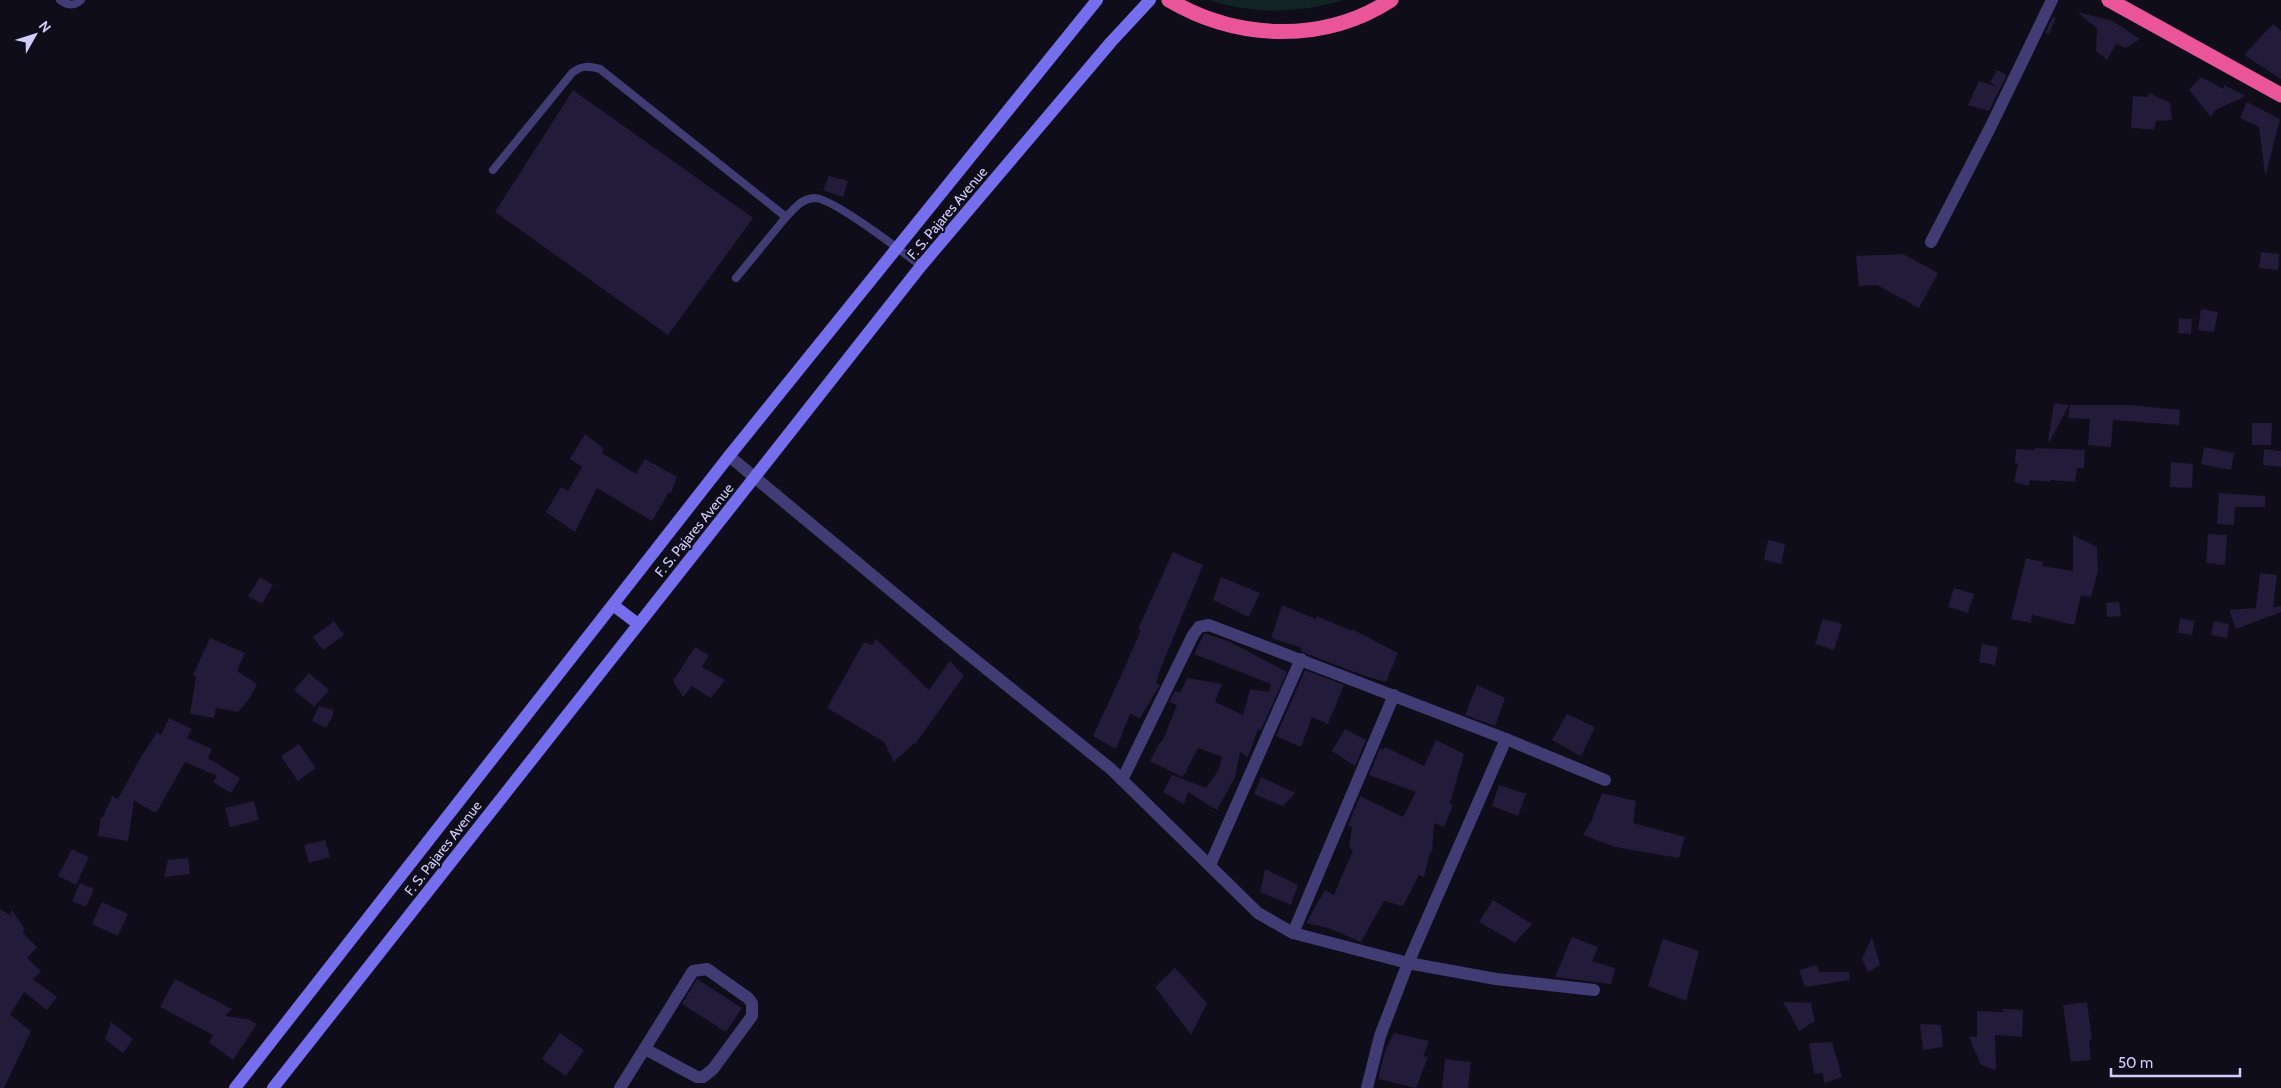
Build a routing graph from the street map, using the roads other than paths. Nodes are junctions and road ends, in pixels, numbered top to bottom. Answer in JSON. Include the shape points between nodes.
{"nodes":[{"id":1,"x":60,"y":0,"type":"edge"},
{"id":2,"x":81,"y":0,"type":"edge"},
{"id":3,"x":1097,"y":0,"type":"edge"},
{"id":4,"x":1150,"y":0,"type":"edge"},
{"id":5,"x":1168,"y":0,"type":"edge"},
{"id":6,"x":1391,"y":0,"type":"edge"},
{"id":7,"x":2052,"y":0,"type":"edge"},
{"id":8,"x":2109,"y":0,"type":"edge"},
{"id":9,"x":2281,"y":95,"type":"edge"},
{"id":10,"x":493,"y":170,"type":"dead end"},
{"id":11,"x":786,"y":217,"type":"junction"},
{"id":12,"x":1931,"y":242,"type":"dead end"},
{"id":13,"x":897,"y":248,"type":"junction"},
{"id":14,"x":921,"y":266,"type":"junction"},
{"id":15,"x":736,"y":278,"type":"dead end"},
{"id":16,"x":729,"y":456,"type":"junction"},
{"id":17,"x":756,"y":476,"type":"junction"},
{"id":18,"x":613,"y":605,"type":"junction"},
{"id":19,"x":638,"y":624,"type":"junction"},
{"id":20,"x":1301,"y":659,"type":"junction"},
{"id":21,"x":1394,"y":696,"type":"junction"},
{"id":22,"x":1506,"y":739,"type":"junction"},
{"id":23,"x":1122,"y":780,"type":"junction"},
{"id":24,"x":1605,"y":780,"type":"dead end"},
{"id":25,"x":1210,"y":865,"type":"junction"},
{"id":26,"x":1293,"y":933,"type":"junction"},
{"id":27,"x":1408,"y":963,"type":"junction"},
{"id":28,"x":1594,"y":990,"type":"dead end"},
{"id":29,"x":645,"y":1049,"type":"junction"},
{"id":30,"x":235,"y":1088,"type":"edge"},
{"id":31,"x":273,"y":1088,"type":"edge"},
{"id":32,"x":620,"y":1088,"type":"edge"},
{"id":33,"x":1366,"y":1088,"type":"edge"}],
"edges":[{"from":1,"to":2,"type":"lane","via":[[66,5]]},
{"from":3,"to":13,"type":"main road","name":"F. S. Pajares Avenue"},
{"from":4,"to":14,"type":"main road","name":"F. S. Pajares Avenue"},
{"from":5,"to":6,"type":"highway","via":[[1227,26],[1265,32],[1304,31],[1342,23],[1378,9]]},
{"from":7,"to":12,"type":"street"},
{"from":8,"to":9,"type":"highway"},
{"from":10,"to":11,"type":"lane","via":[[572,73],[588,66],[600,69]]},
{"from":11,"to":13,"type":"lane","via":[[803,200],[816,198],[826,201]]},
{"from":11,"to":15,"type":"lane"},
{"from":13,"to":14,"type":"lane"},
{"from":13,"to":16,"type":"main road","name":"F. S. Pajares Avenue"},
{"from":14,"to":17,"type":"main road","name":"F. S. Pajares Avenue"},
{"from":16,"to":17,"type":"street"},
{"from":16,"to":18,"type":"main road","name":"F. S. Pajares Avenue"},
{"from":17,"to":19,"type":"main road","name":"F. S. Pajares Avenue"},
{"from":17,"to":23,"type":"street"},
{"from":18,"to":19,"type":"main road"},
{"from":18,"to":30,"type":"main road","name":"F. S. Pajares Avenue"},
{"from":19,"to":31,"type":"main road","name":"F. S. Pajares Avenue"},
{"from":20,"to":21,"type":"street"},
{"from":20,"to":23,"type":"street","via":[[1217,627],[1199,627]]},
{"from":20,"to":25,"type":"street"},
{"from":21,"to":22,"type":"street"},
{"from":21,"to":26,"type":"street"},
{"from":22,"to":24,"type":"street"},
{"from":22,"to":27,"type":"street"},
{"from":23,"to":25,"type":"street"},
{"from":25,"to":26,"type":"street","via":[[1258,913]]},
{"from":26,"to":27,"type":"street"},
{"from":27,"to":28,"type":"street","via":[[1496,979]]},
{"from":27,"to":33,"type":"street","via":[[1380,1036]]},
{"from":29,"to":29,"type":"street","via":[[697,1078],[703,1077],[713,1069],[752,1016],[752,1003],[707,969],[693,971]]},
{"from":29,"to":32,"type":"street"}]}
